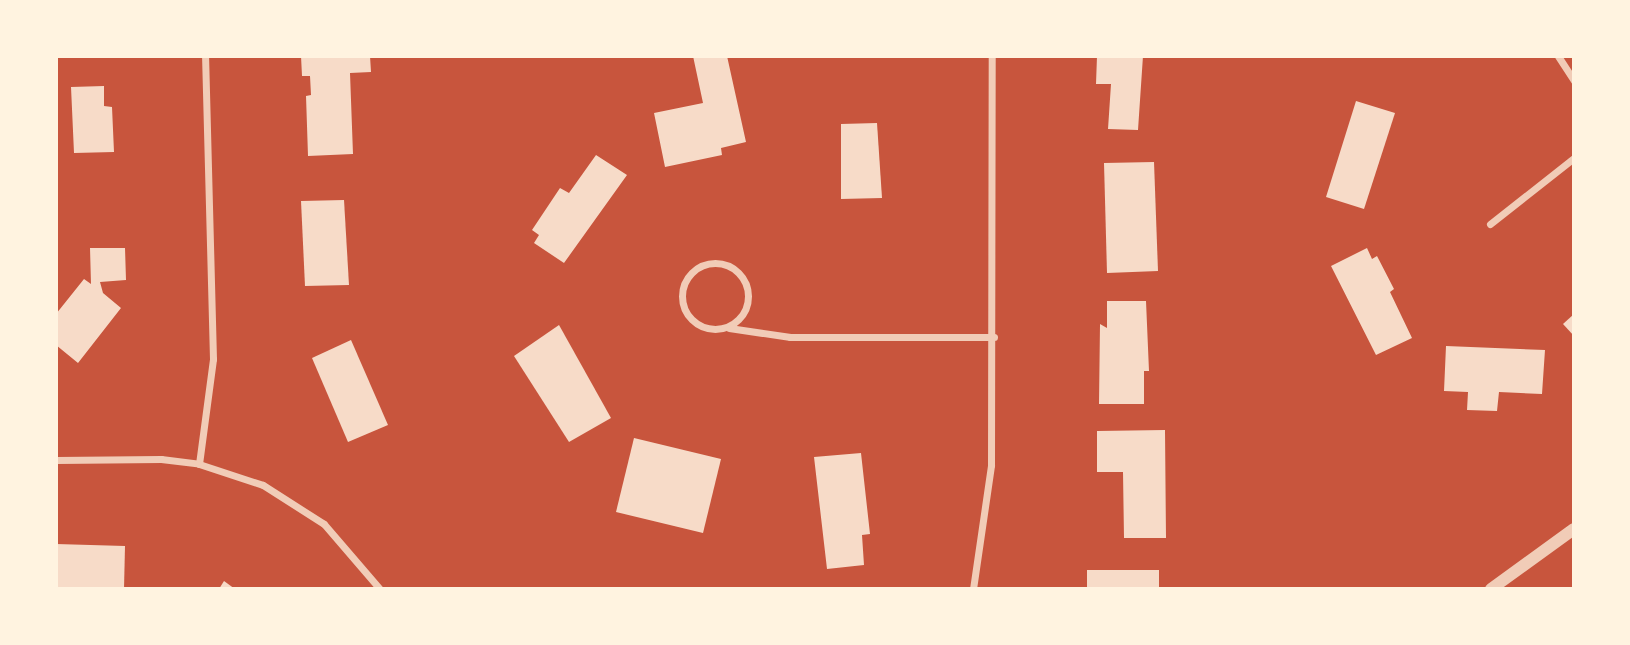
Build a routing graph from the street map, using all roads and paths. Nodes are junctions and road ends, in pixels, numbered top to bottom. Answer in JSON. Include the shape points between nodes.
{"nodes":[{"id":1,"x":205,"y":56,"type":"edge"},
{"id":2,"x":992,"y":56,"type":"edge"},
{"id":3,"x":1558,"y":56,"type":"edge"},
{"id":4,"x":1574,"y":81,"type":"edge"},
{"id":5,"x":1574,"y":158,"type":"edge"},
{"id":6,"x":1490,"y":224,"type":"dead end"},
{"id":7,"x":729,"y":328,"type":"junction"},
{"id":8,"x":994,"y":337,"type":"junction"},
{"id":9,"x":56,"y":460,"type":"edge"},
{"id":10,"x":199,"y":464,"type":"junction"},
{"id":11,"x":1574,"y":530,"type":"edge"},
{"id":12,"x":380,"y":589,"type":"edge"},
{"id":13,"x":973,"y":589,"type":"edge"},
{"id":14,"x":1491,"y":589,"type":"edge"}],
"edges":[{"from":1,"to":10,"type":"street","via":[[213,359]]},
{"from":2,"to":8,"type":"street"},
{"from":3,"to":4,"type":"street"},
{"from":5,"to":6,"type":"street"},
{"from":7,"to":7,"type":"street","via":[[748,303],[746,282],[735,269],[718,262],[698,266],[685,279],[680,295],[684,312],[696,325],[715,331]]},
{"from":7,"to":8,"type":"street","via":[[790,337]]},
{"from":8,"to":13,"type":"street","via":[[991,465]]},
{"from":9,"to":10,"type":"street","via":[[161,459]]},
{"from":10,"to":12,"type":"street","via":[[263,485],[324,524]]},
{"from":11,"to":14,"type":"street"}]}
